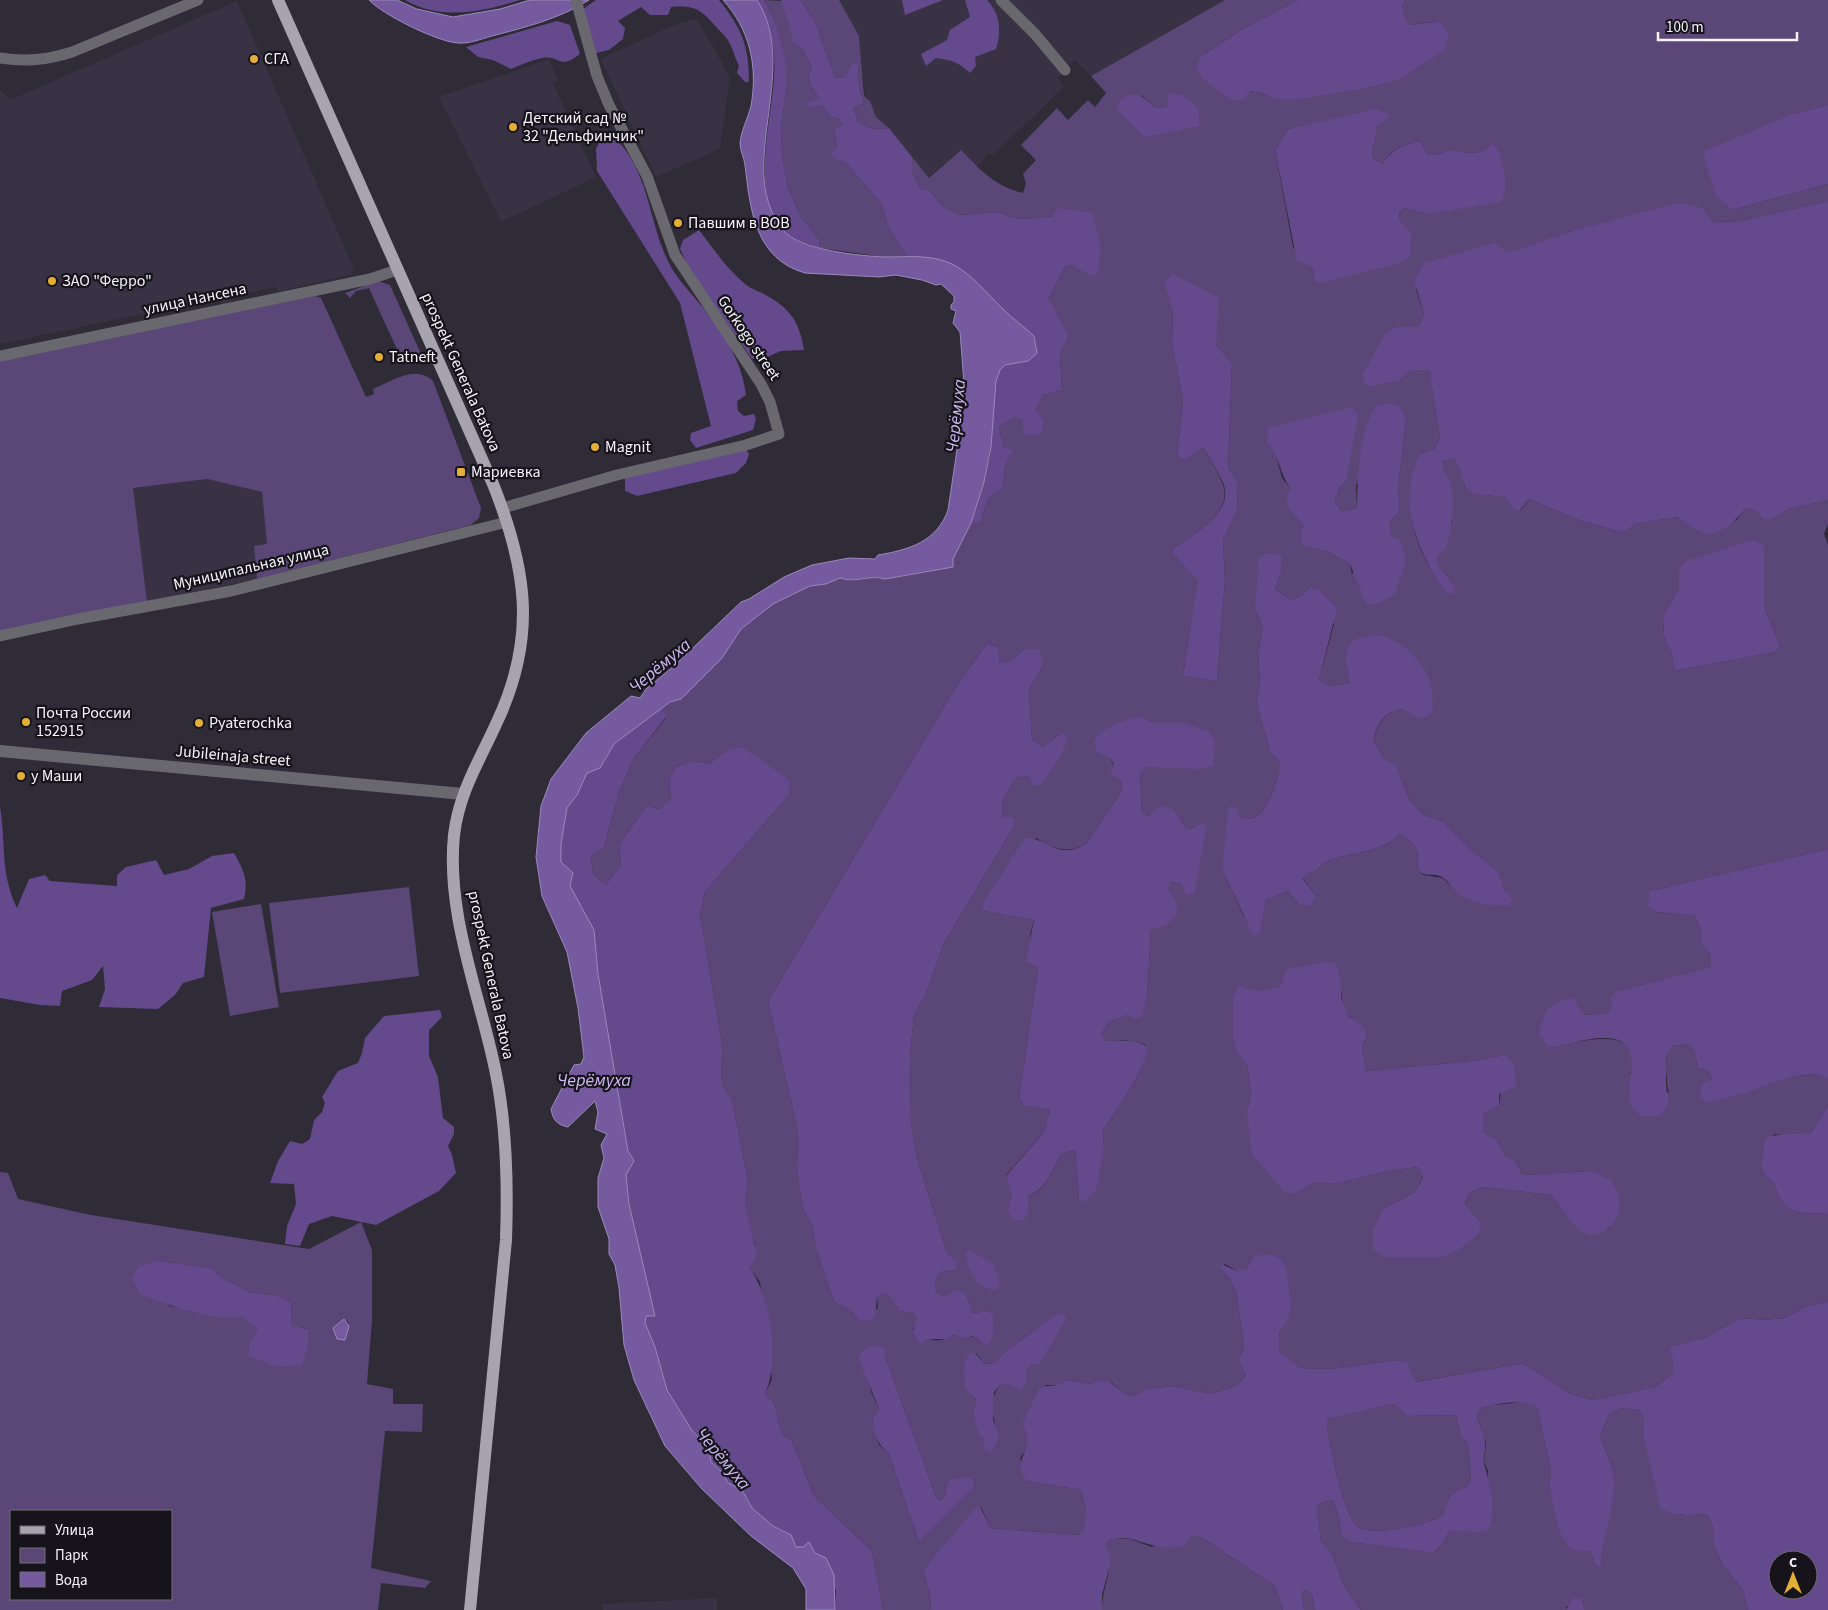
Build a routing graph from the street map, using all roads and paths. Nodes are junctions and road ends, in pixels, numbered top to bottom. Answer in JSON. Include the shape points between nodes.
{"nodes":[{"id":1,"x":198,"y":0,"type":"edge"},
{"id":2,"x":278,"y":0,"type":"edge"},
{"id":3,"x":576,"y":0,"type":"edge"},
{"id":4,"x":1001,"y":0,"type":"edge"},
{"id":5,"x":0,"y":58,"type":"edge"},
{"id":6,"x":1065,"y":70,"type":"dead end"},
{"id":7,"x":397,"y":270,"type":"junction"},
{"id":8,"x":0,"y":356,"type":"edge"},
{"id":9,"x":502,"y":508,"type":"junction"},
{"id":10,"x":508,"y":522,"type":"junction"},
{"id":11,"x":0,"y":636,"type":"edge"},
{"id":12,"x":0,"y":751,"type":"edge"},
{"id":13,"x":462,"y":794,"type":"junction"},
{"id":14,"x":470,"y":1610,"type":"edge"}],
"edges":[{"from":1,"to":5,"type":"street","via":[[51,59],[20,61]]},
{"from":2,"to":7,"type":"main road","name":"prospekt Generala Batova"},
{"from":3,"to":9,"type":"street","name":"Gorkogo street","via":[[586,43],[606,99],[646,176],[675,255],[761,384],[779,434]]},
{"from":4,"to":6,"type":"street"},
{"from":7,"to":8,"type":"street","name":"улица Нансена","via":[[370,279]]},
{"from":7,"to":9,"type":"main road","name":"prospekt Generala Batova"},
{"from":9,"to":10,"type":"main road","name":"prospekt Generala Batova"},
{"from":10,"to":11,"type":"street","name":"Муниципальная улица","via":[[231,591]]},
{"from":10,"to":13,"type":"main road","name":"prospekt Generala Batova","via":[[523,589],[522,645],[516,675],[504,707]]},
{"from":12,"to":13,"type":"street","name":"Jubileinaja street"},
{"from":13,"to":14,"type":"main road","name":"prospekt Generala Batova","via":[[454,842],[456,900],[500,1094],[508,1179],[506,1240]]}]}
